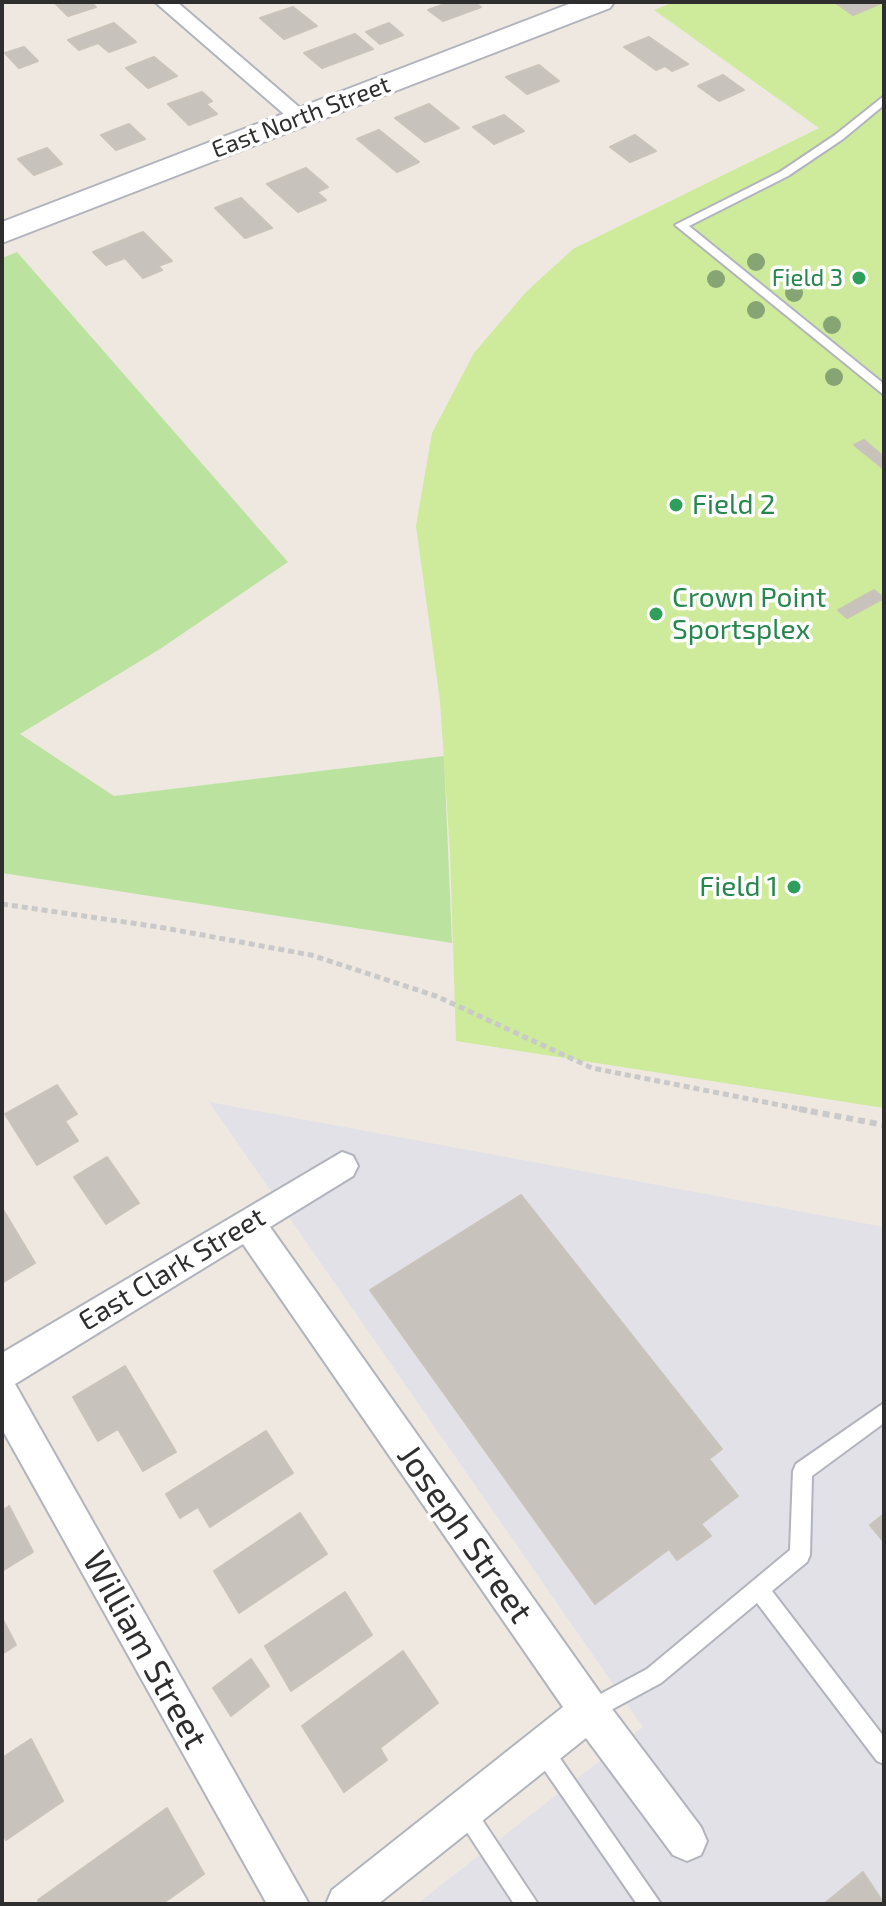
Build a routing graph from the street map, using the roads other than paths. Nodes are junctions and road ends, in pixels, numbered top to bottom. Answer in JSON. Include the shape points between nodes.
{"nodes":[{"id":1,"x":165,"y":2,"type":"edge"},
{"id":2,"x":600,"y":2,"type":"edge"},
{"id":3,"x":884,"y":99,"type":"edge"},
{"id":4,"x":299,"y":117,"type":"junction"},
{"id":5,"x":2,"y":233,"type":"edge"},
{"id":6,"x":884,"y":391,"type":"edge"},
{"id":7,"x":342,"y":1166,"type":"dead end"},
{"id":8,"x":248,"y":1223,"type":"junction"},
{"id":9,"x":2,"y":1372,"type":"edge"},
{"id":10,"x":2,"y":1395,"type":"edge"},
{"id":11,"x":884,"y":1412,"type":"edge"},
{"id":12,"x":759,"y":1589,"type":"junction"},
{"id":13,"x":589,"y":1711,"type":"junction"},
{"id":14,"x":541,"y":1748,"type":"junction"},
{"id":15,"x":884,"y":1754,"type":"edge"},
{"id":16,"x":464,"y":1810,"type":"junction"},
{"id":17,"x":687,"y":1841,"type":"dead end"},
{"id":18,"x":352,"y":1902,"type":"edge"},
{"id":19,"x":289,"y":1904,"type":"edge"},
{"id":20,"x":527,"y":1904,"type":"edge"},
{"id":21,"x":650,"y":1904,"type":"edge"}],
"edges":[{"from":1,"to":4,"type":"street"},
{"from":2,"to":4,"type":"street","name":"East North Street"},
{"from":3,"to":6,"type":"lane","via":[[784,174],[681,225]]},
{"from":4,"to":5,"type":"street","name":"East North Street"},
{"from":7,"to":8,"type":"street","name":"East Clark Street"},
{"from":8,"to":9,"type":"street","name":"East Clark Street"},
{"from":8,"to":13,"type":"street","name":"Joseph Street"},
{"from":10,"to":19,"type":"street","name":"William Street"},
{"from":11,"to":12,"type":"lane","via":[[803,1471],[800,1555]]},
{"from":12,"to":13,"type":"lane","via":[[654,1676]]},
{"from":12,"to":15,"type":"lane"},
{"from":13,"to":14,"type":"street"},
{"from":13,"to":17,"type":"street","name":"Joseph Street"},
{"from":14,"to":16,"type":"street"},
{"from":14,"to":21,"type":"lane"},
{"from":16,"to":18,"type":"street"},
{"from":16,"to":20,"type":"lane"}]}
